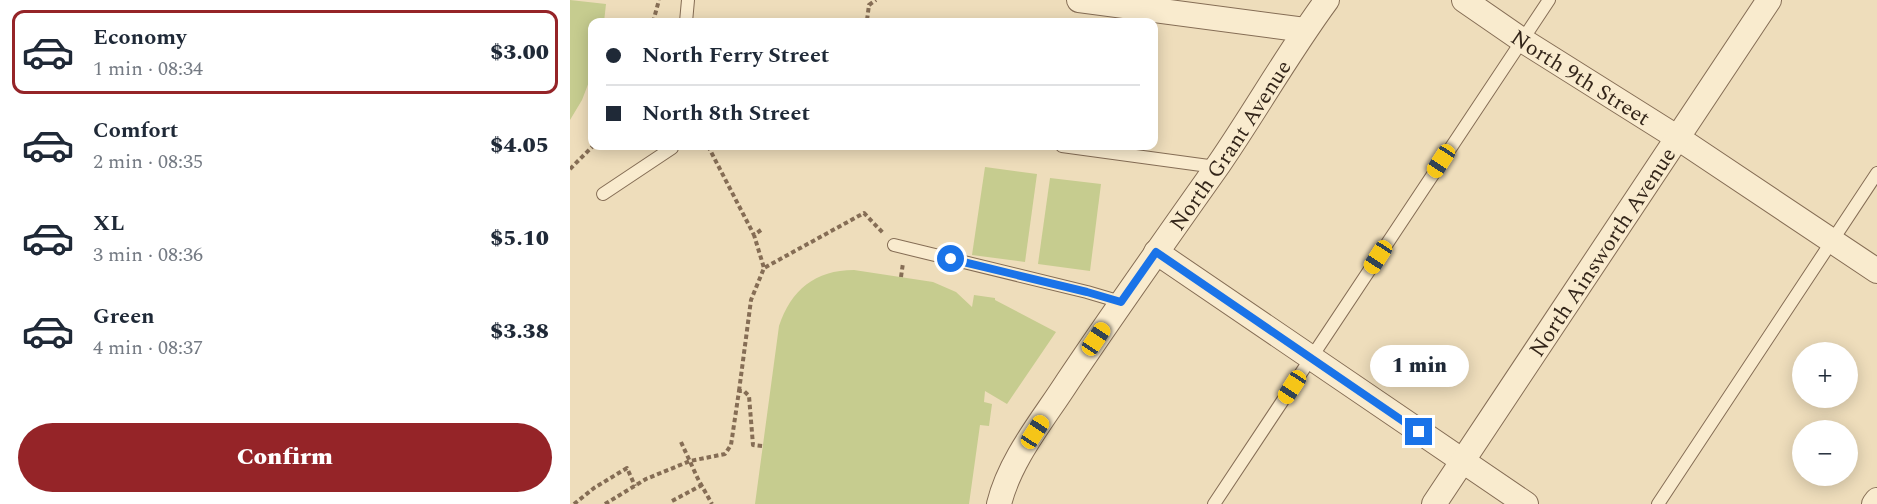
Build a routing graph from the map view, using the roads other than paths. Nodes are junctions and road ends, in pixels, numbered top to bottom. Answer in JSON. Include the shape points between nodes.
{"nodes":[{"id":1,"x":688,"y":0,"type":"edge"},
{"id":2,"x":1327,"y":0,"type":"edge"},
{"id":3,"x":1464,"y":0,"type":"edge"},
{"id":4,"x":1549,"y":0,"type":"edge"},
{"id":5,"x":1769,"y":0,"type":"edge"},
{"id":6,"x":1087,"y":1,"type":"edge"},
{"id":7,"x":686,"y":18,"type":"edge"},
{"id":8,"x":1305,"y":30,"type":"junction"},
{"id":9,"x":1522,"y":40,"type":"junction"},
{"id":10,"x":1678,"y":138,"type":"junction"},
{"id":11,"x":669,"y":150,"type":"edge"},
{"id":12,"x":1091,"y":150,"type":"edge"},
{"id":13,"x":1216,"y":167,"type":"junction"},
{"id":14,"x":1877,"y":173,"type":"edge"},
{"id":15,"x":603,"y":194,"type":"dead end"},
{"id":16,"x":1832,"y":241,"type":"junction"},
{"id":17,"x":894,"y":245,"type":"road end"},
{"id":18,"x":1156,"y":252,"type":"junction"},
{"id":19,"x":1877,"y":271,"type":"edge"},
{"id":20,"x":1121,"y":302,"type":"junction"},
{"id":21,"x":1311,"y":358,"type":"junction"},
{"id":22,"x":1462,"y":461,"type":"junction"},
{"id":23,"x":1877,"y":500,"type":"edge"},
{"id":24,"x":999,"y":504,"type":"edge"},
{"id":25,"x":1214,"y":504,"type":"edge"},
{"id":26,"x":1434,"y":504,"type":"edge"},
{"id":27,"x":1527,"y":504,"type":"edge"},
{"id":28,"x":1658,"y":504,"type":"edge"},
{"id":29,"x":1874,"y":504,"type":"edge"}],
"edges":[{"from":1,"to":7,"type":"lane"},
{"from":2,"to":8,"type":"street","name":"North Grant Avenue"},
{"from":3,"to":9,"type":"street","name":"North 9th Street"},
{"from":4,"to":9,"type":"lane"},
{"from":5,"to":10,"type":"street","name":"North Ainsworth Avenue"},
{"from":6,"to":8,"type":"street"},
{"from":8,"to":13,"type":"street","name":"North Grant Avenue"},
{"from":9,"to":10,"type":"street","name":"North 9th Street"},
{"from":9,"to":21,"type":"lane"},
{"from":10,"to":16,"type":"street","name":"North 9th Street"},
{"from":10,"to":22,"type":"street","name":"North Ainsworth Avenue"},
{"from":11,"to":15,"type":"lane"},
{"from":12,"to":13,"type":"lane"},
{"from":13,"to":18,"type":"street","name":"North Grant Avenue"},
{"from":14,"to":16,"type":"lane"},
{"from":16,"to":19,"type":"street","name":"North 9th Street"},
{"from":16,"to":28,"type":"lane"},
{"from":17,"to":20,"type":"lane"},
{"from":18,"to":20,"type":"street","name":"North Grant Avenue"},
{"from":18,"to":21,"type":"street"},
{"from":20,"to":24,"type":"street","name":"North Grant Avenue","via":[[1022,451]]},
{"from":21,"to":22,"type":"street"},
{"from":21,"to":25,"type":"lane"},
{"from":22,"to":26,"type":"street","name":"North Ainsworth Avenue"},
{"from":22,"to":27,"type":"street"},
{"from":23,"to":29,"type":"street"}]}
